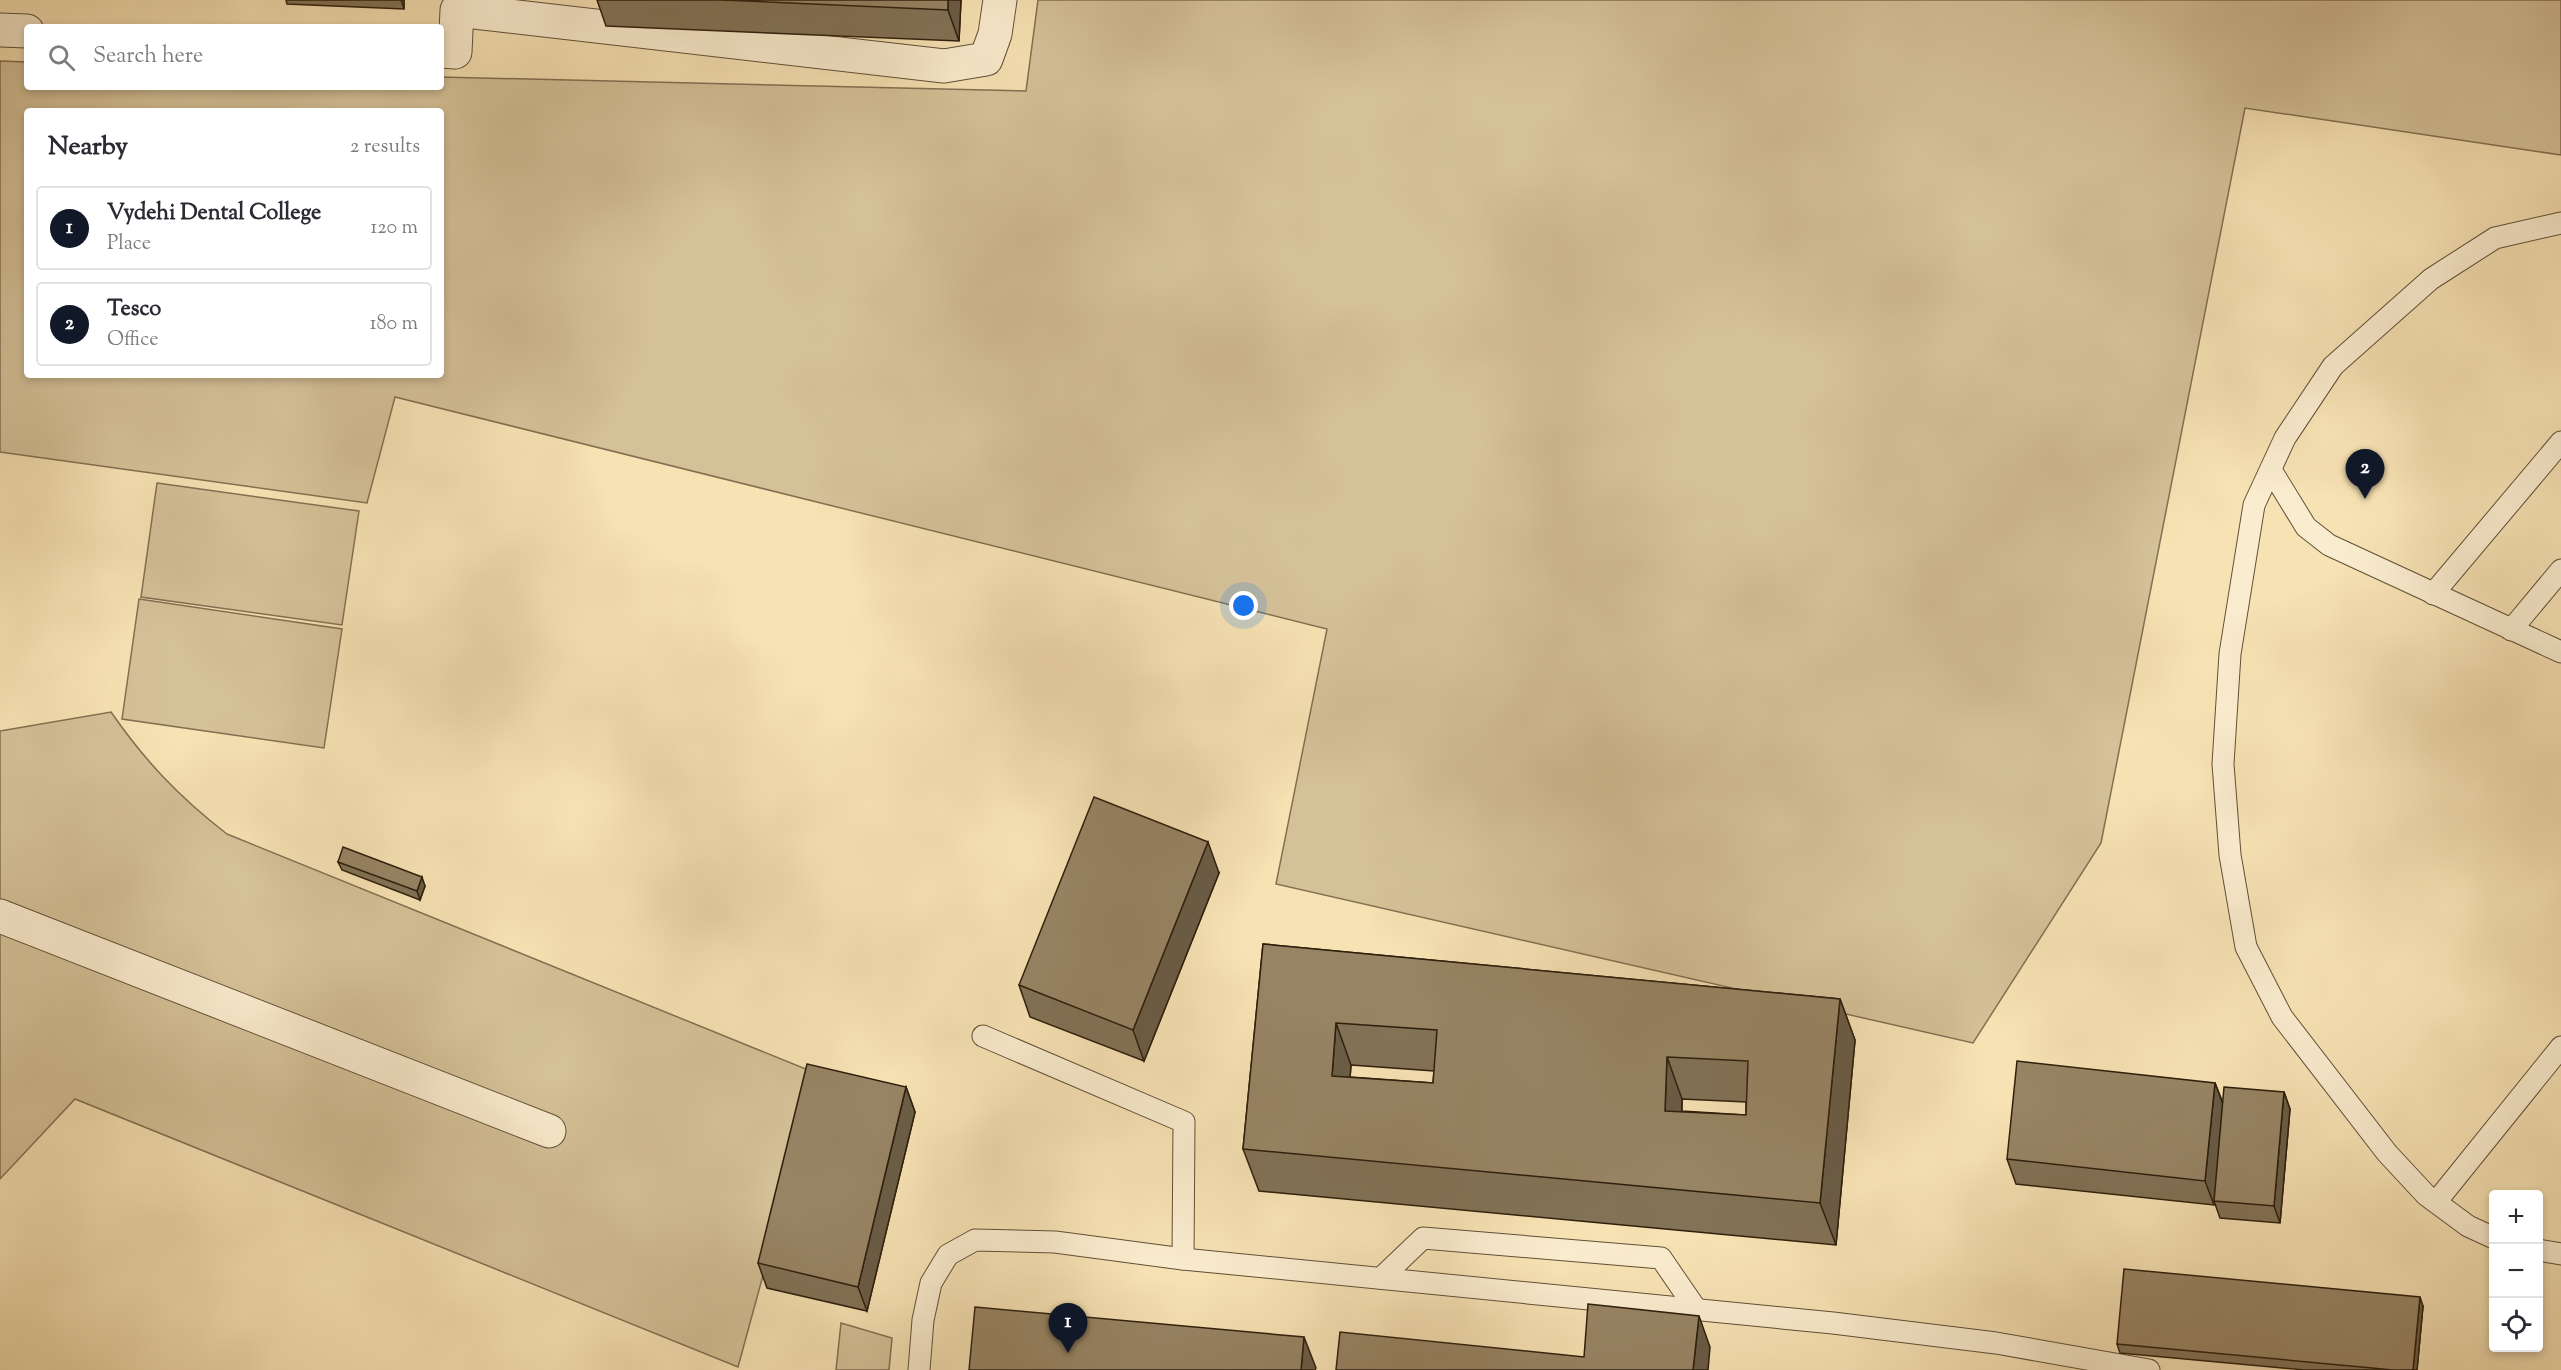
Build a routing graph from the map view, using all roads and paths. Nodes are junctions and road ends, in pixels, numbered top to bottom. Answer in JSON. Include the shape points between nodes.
{"nodes":[{"id":1,"x":1000,"y":0,"type":"edge"},
{"id":2,"x":457,"y":5,"type":"edge"},
{"id":3,"x":0,"y":30,"type":"edge"},
{"id":4,"x":24,"y":31,"type":"edge"},
{"id":5,"x":444,"y":51,"type":"edge"},
{"id":6,"x":2561,"y":223,"type":"edge"},
{"id":7,"x":2561,"y":442,"type":"edge"},
{"id":8,"x":2271,"y":470,"type":"junction"},
{"id":9,"x":2561,"y":570,"type":"edge"},
{"id":10,"x":2433,"y":594,"type":"junction"},
{"id":11,"x":2511,"y":630,"type":"junction"},
{"id":12,"x":2561,"y":652,"type":"edge"},
{"id":13,"x":0,"y":916,"type":"edge"},
{"id":14,"x":983,"y":1036,"type":"dead end"},
{"id":15,"x":2561,"y":1047,"type":"edge"},
{"id":16,"x":549,"y":1131,"type":"dead end"},
{"id":17,"x":2436,"y":1202,"type":"junction"},
{"id":18,"x":2489,"y":1236,"type":"edge"},
{"id":19,"x":2543,"y":1251,"type":"edge"},
{"id":20,"x":2561,"y":1254,"type":"edge"},
{"id":21,"x":1183,"y":1259,"type":"junction"},
{"id":22,"x":1381,"y":1278,"type":"junction"},
{"id":23,"x":1696,"y":1309,"type":"junction"},
{"id":24,"x":919,"y":1370,"type":"edge"},
{"id":25,"x":2149,"y":1370,"type":"edge"}],
"edges":[{"from":1,"to":2,"type":"street","via":[[986,59],[944,66]]},
{"from":2,"to":5,"type":"street","via":[[455,52]]},
{"from":3,"to":4,"type":"street"},
{"from":6,"to":8,"type":"lane","via":[[2495,237],[2431,279],[2333,366],[2285,438]]},
{"from":7,"to":10,"type":"lane"},
{"from":8,"to":10,"type":"lane","via":[[2306,527],[2329,545]]},
{"from":8,"to":17,"type":"lane","via":[[2254,505],[2250,528],[2230,654],[2223,764],[2230,855],[2246,946],[2282,1017],[2387,1153]]},
{"from":9,"to":11,"type":"lane"},
{"from":10,"to":11,"type":"lane"},
{"from":11,"to":12,"type":"lane"},
{"from":13,"to":16,"type":"street"},
{"from":14,"to":21,"type":"lane","via":[[1184,1122]]},
{"from":15,"to":17,"type":"lane"},
{"from":17,"to":18,"type":"lane"},
{"from":19,"to":20,"type":"lane"},
{"from":21,"to":22,"type":"lane"},
{"from":21,"to":24,"type":"lane","via":[[1055,1242],[975,1240],[948,1255],[931,1283]]},
{"from":22,"to":23,"type":"lane"},
{"from":22,"to":23,"type":"lane","via":[[1423,1238],[1661,1258]]},
{"from":23,"to":25,"type":"lane","via":[[1996,1343]]}]}
